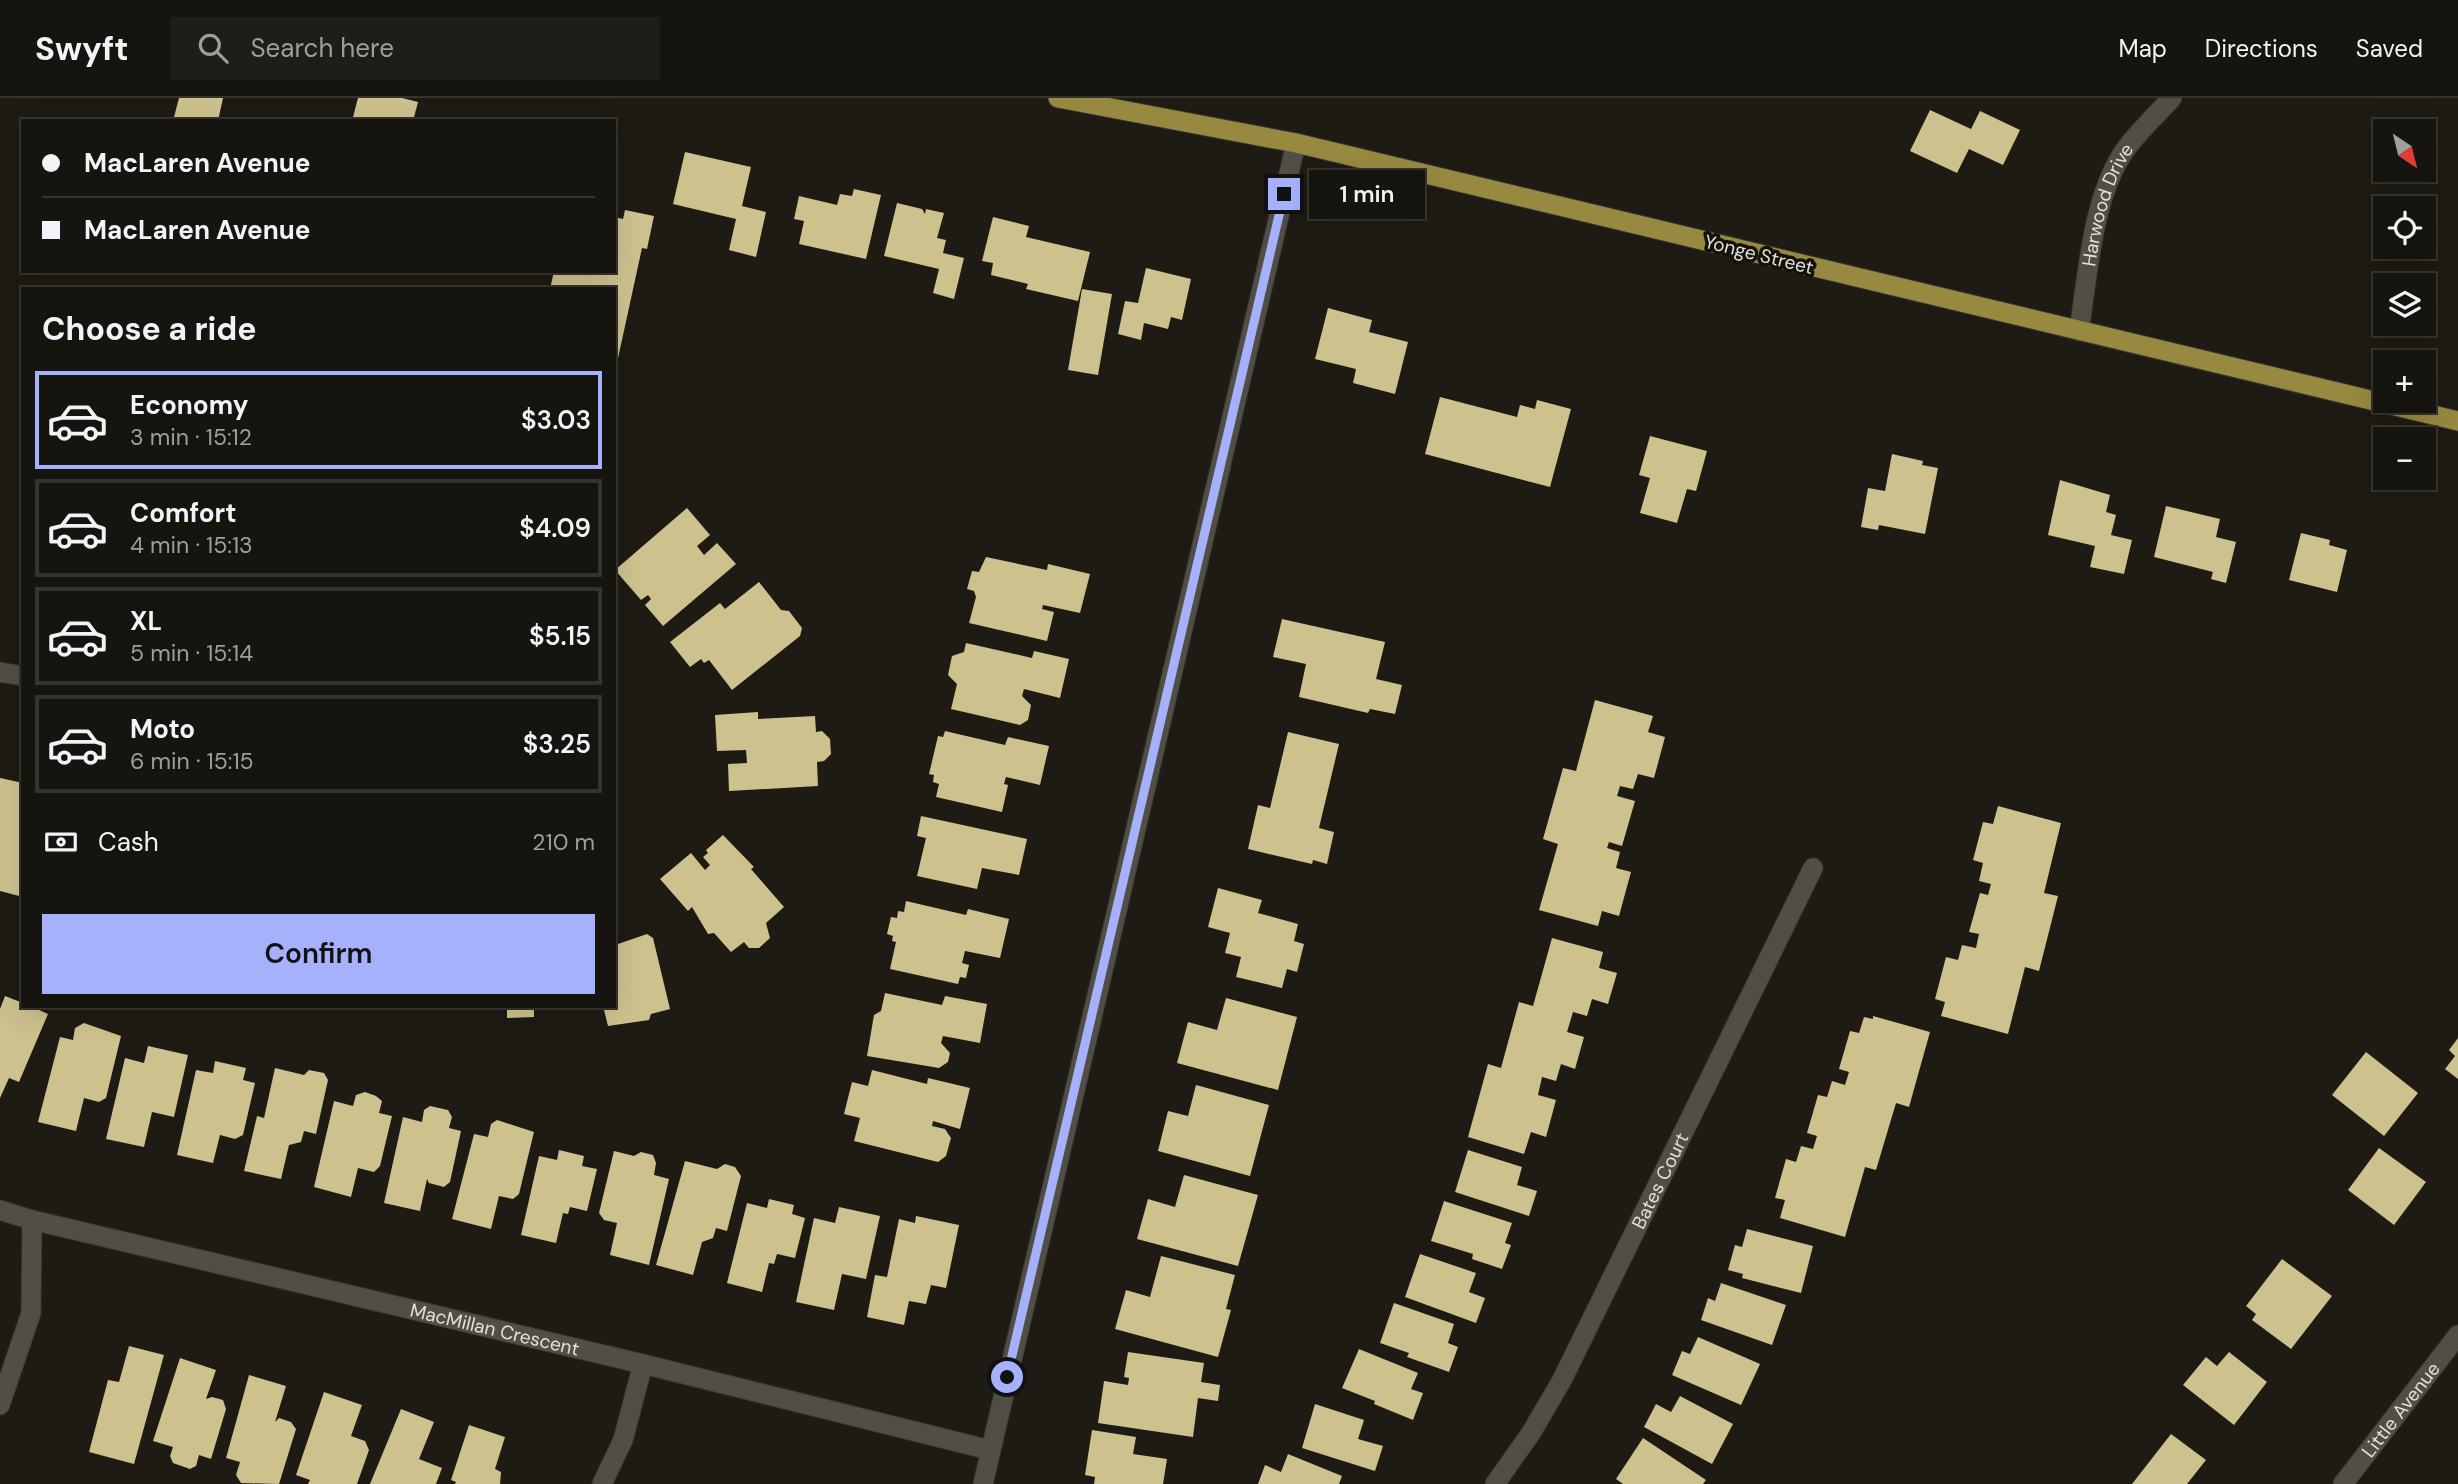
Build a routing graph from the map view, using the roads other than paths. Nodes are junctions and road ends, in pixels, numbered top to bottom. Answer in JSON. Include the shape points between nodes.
{"nodes":[{"id":1,"x":1058,"y":98,"type":"edge"},
{"id":2,"x":2172,"y":98,"type":"edge"},
{"id":3,"x":1296,"y":143,"type":"junction"},
{"id":4,"x":2079,"y":331,"type":"junction"},
{"id":5,"x":2458,"y":421,"type":"edge"},
{"id":6,"x":0,"y":672,"type":"edge"},
{"id":7,"x":21,"y":676,"type":"edge"},
{"id":8,"x":1813,"y":868,"type":"dead end"},
{"id":9,"x":0,"y":1210,"type":"edge"},
{"id":10,"x":32,"y":1220,"type":"junction"},
{"id":11,"x":2458,"y":1335,"type":"edge"},
{"id":12,"x":643,"y":1364,"type":"junction"},
{"id":13,"x":0,"y":1405,"type":"edge"},
{"id":14,"x":990,"y":1450,"type":"junction"},
{"id":15,"x":602,"y":1484,"type":"edge"},
{"id":16,"x":983,"y":1484,"type":"edge"},
{"id":17,"x":1495,"y":1484,"type":"edge"},
{"id":18,"x":2343,"y":1484,"type":"edge"}],
"edges":[{"from":1,"to":3,"type":"main road","name":"Yonge Street"},
{"from":2,"to":4,"type":"street","name":"Harwood Drive","via":[[2124,151],[2109,179],[2096,226]]},
{"from":3,"to":4,"type":"main road","name":"Yonge Street"},
{"from":3,"to":14,"type":"street"},
{"from":4,"to":5,"type":"main road","name":"Yonge Street"},
{"from":6,"to":7,"type":"street"},
{"from":8,"to":17,"type":"street","name":"Bates Court","via":[[1562,1380]]},
{"from":9,"to":10,"type":"street","name":"MacMillan Crescent"},
{"from":10,"to":12,"type":"street","name":"MacMillan Crescent"},
{"from":10,"to":13,"type":"street","via":[[31,1313]]},
{"from":11,"to":18,"type":"street","name":"Little Avenue"},
{"from":12,"to":14,"type":"street","name":"MacMillan Crescent"},
{"from":12,"to":15,"type":"street","via":[[623,1440]]},
{"from":14,"to":16,"type":"street"}]}
